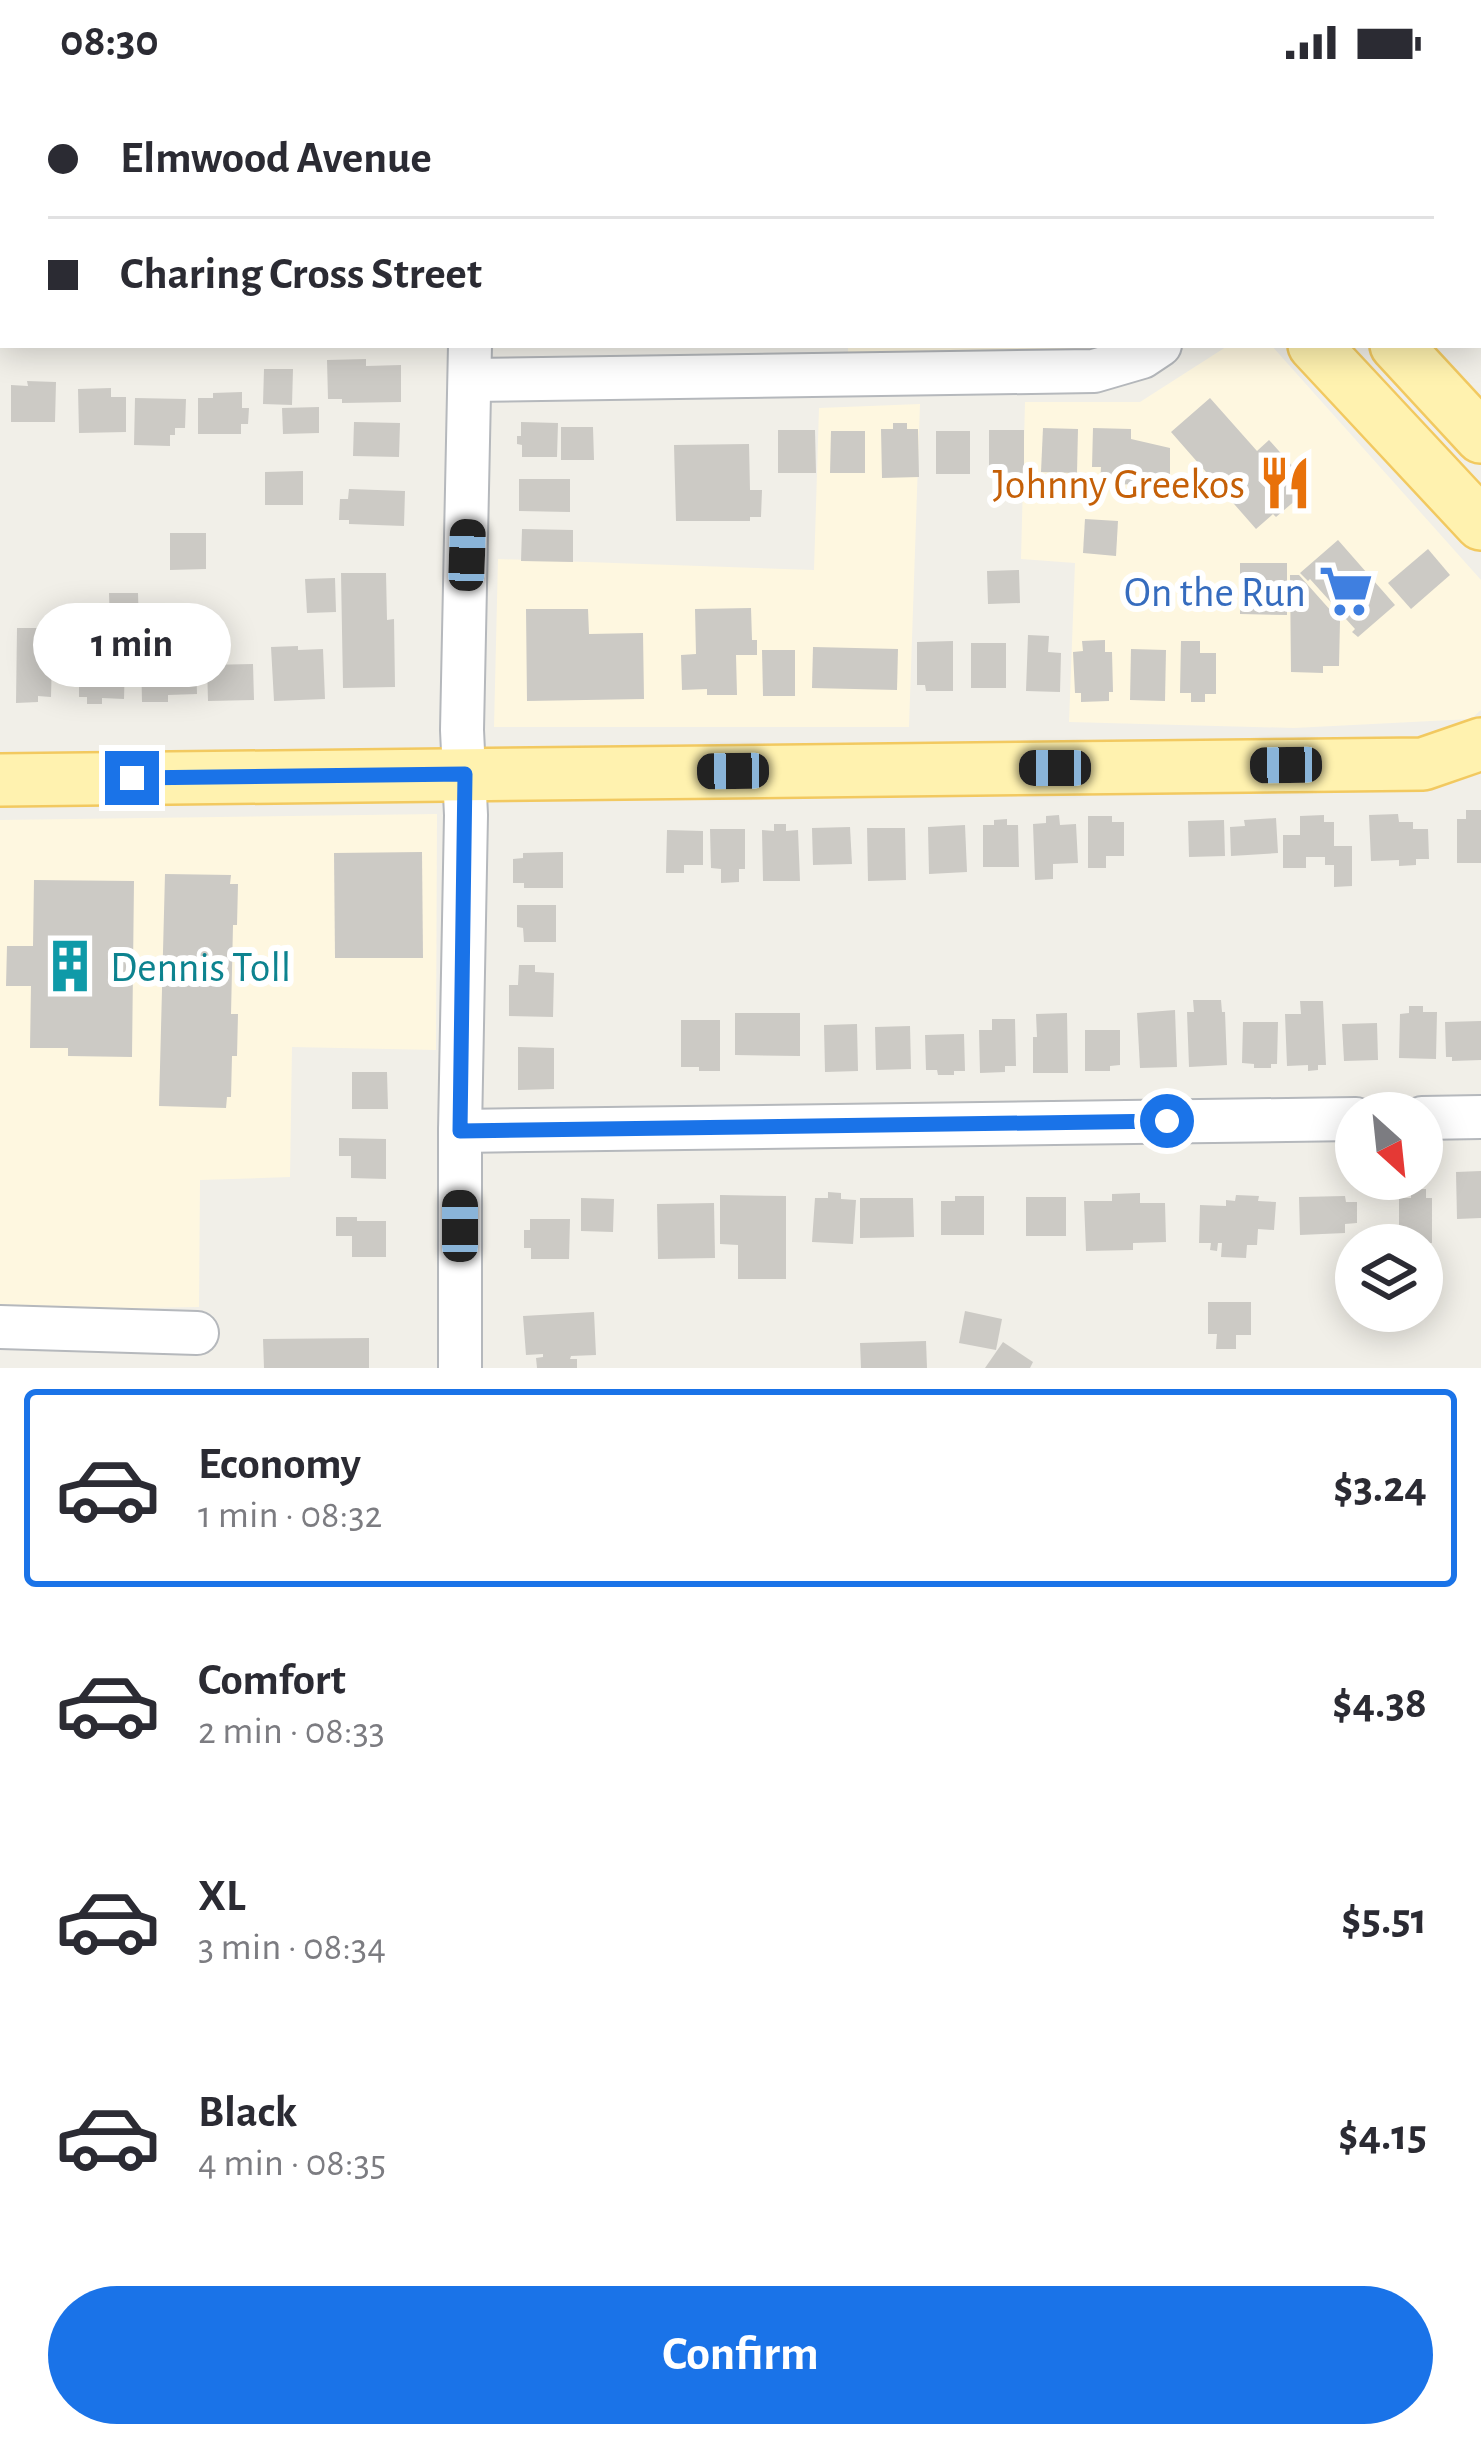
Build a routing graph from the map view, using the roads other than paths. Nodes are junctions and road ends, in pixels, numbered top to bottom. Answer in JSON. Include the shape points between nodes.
{"nodes":[{"id":1,"x":1156,"y":348,"type":"edge"},
{"id":2,"x":1317,"y":348,"type":"edge"},
{"id":3,"x":1399,"y":348,"type":"edge"},
{"id":4,"x":471,"y":363,"type":"edge"},
{"id":5,"x":1481,"y":437,"type":"edge"},
{"id":6,"x":1481,"y":524,"type":"edge"},
{"id":7,"x":1481,"y":744,"type":"edge"},
{"id":8,"x":1424,"y":764,"type":"junction"},
{"id":9,"x":1481,"y":766,"type":"edge"},
{"id":10,"x":465,"y":774,"type":"junction"},
{"id":11,"x":0,"y":780,"type":"edge"},
{"id":12,"x":1481,"y":1117,"type":"edge"},
{"id":13,"x":1443,"y":1118,"type":"edge"},
{"id":14,"x":1335,"y":1119,"type":"edge"},
{"id":15,"x":460,"y":1131,"type":"junction"},
{"id":16,"x":0,"y":1327,"type":"edge"},
{"id":17,"x":197,"y":1334,"type":"dead end"},
{"id":18,"x":99,"y":1349,"type":"edge"},
{"id":19,"x":460,"y":1368,"type":"edge"}],
"edges":[{"from":1,"to":4,"type":"street","via":[[1094,371]]},
{"from":2,"to":6,"type":"main road"},
{"from":3,"to":5,"type":"main road"},
{"from":4,"to":10,"type":"street"},
{"from":7,"to":8,"type":"main road"},
{"from":8,"to":9,"type":"main road"},
{"from":8,"to":10,"type":"main road"},
{"from":10,"to":11,"type":"main road"},
{"from":10,"to":15,"type":"street"},
{"from":12,"to":13,"type":"street"},
{"from":14,"to":15,"type":"street"},
{"from":15,"to":19,"type":"street"},
{"from":16,"to":18,"type":"street"},
{"from":17,"to":18,"type":"street"}]}
